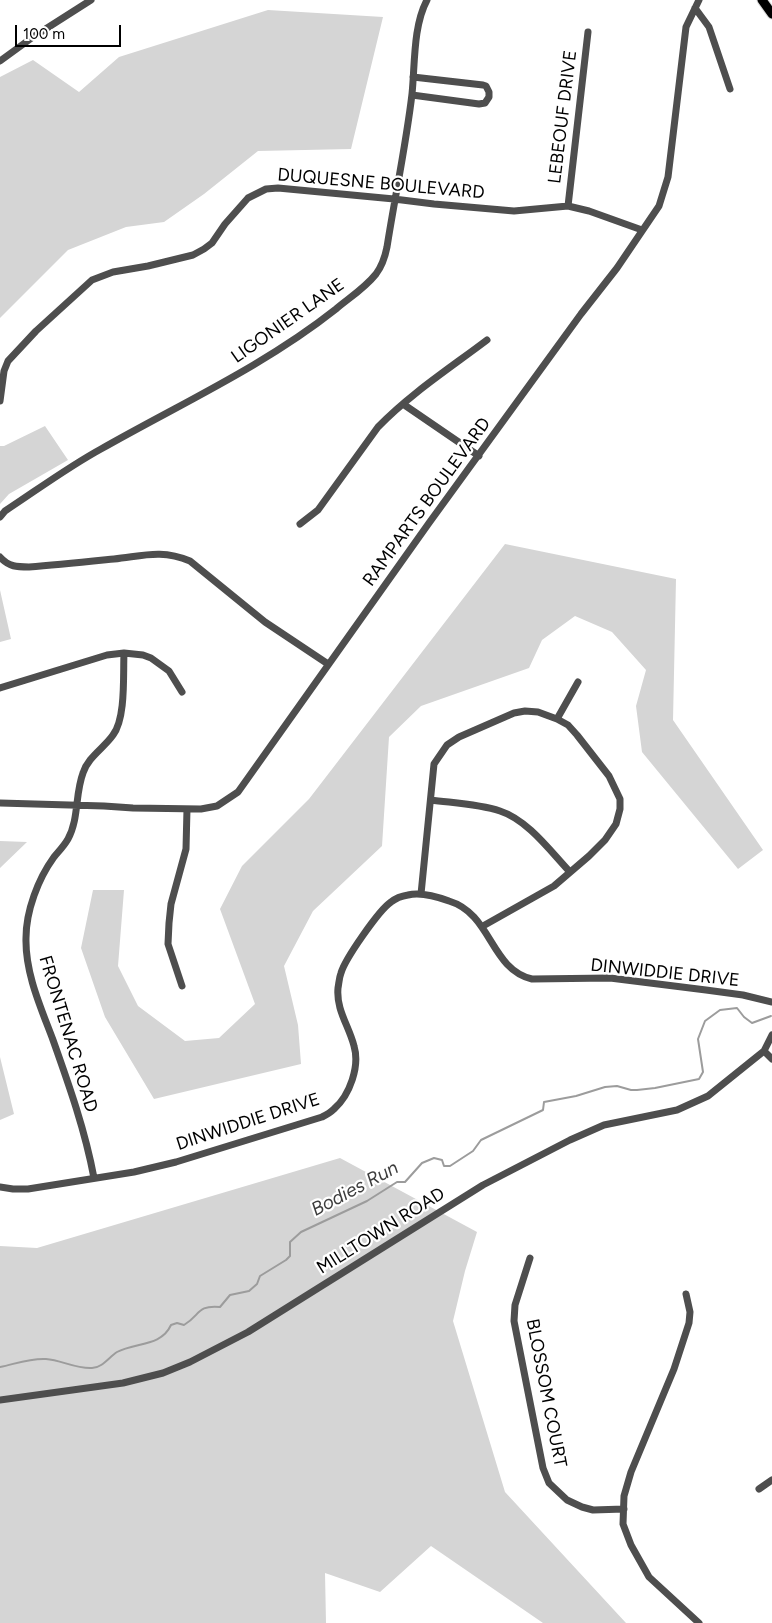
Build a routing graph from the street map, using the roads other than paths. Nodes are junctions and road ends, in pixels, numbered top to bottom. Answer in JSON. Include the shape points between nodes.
{"nodes":[{"id":1,"x":91,"y":0,"type":"edge"},
{"id":2,"x":427,"y":0,"type":"edge"},
{"id":3,"x":699,"y":0,"type":"edge"},
{"id":4,"x":762,"y":0,"type":"edge"},
{"id":5,"x":695,"y":8,"type":"junction"},
{"id":6,"x":772,"y":14,"type":"edge"},
{"id":7,"x":588,"y":32,"type":"dead end"},
{"id":8,"x":0,"y":61,"type":"edge"},
{"id":9,"x":413,"y":77,"type":"junction"},
{"id":10,"x":730,"y":89,"type":"dead end"},
{"id":11,"x":412,"y":95,"type":"junction"},
{"id":12,"x":394,"y":199,"type":"junction"},
{"id":13,"x":568,"y":206,"type":"junction"},
{"id":14,"x":642,"y":230,"type":"junction"},
{"id":15,"x":487,"y":340,"type":"dead end"},
{"id":16,"x":0,"y":402,"type":"edge"},
{"id":17,"x":404,"y":404,"type":"junction"},
{"id":18,"x":478,"y":456,"type":"junction"},
{"id":19,"x":0,"y":517,"type":"edge"},
{"id":20,"x":300,"y":524,"type":"dead end"},
{"id":21,"x":0,"y":557,"type":"edge"},
{"id":22,"x":124,"y":653,"type":"junction"},
{"id":23,"x":328,"y":664,"type":"junction"},
{"id":24,"x":578,"y":682,"type":"dead end"},
{"id":25,"x":0,"y":688,"type":"edge"},
{"id":26,"x":182,"y":692,"type":"dead end"},
{"id":27,"x":557,"y":719,"type":"junction"},
{"id":28,"x":431,"y":800,"type":"junction"},
{"id":29,"x":0,"y":803,"type":"edge"},
{"id":30,"x":77,"y":806,"type":"junction"},
{"id":31,"x":187,"y":809,"type":"junction"},
{"id":32,"x":570,"y":872,"type":"junction"},
{"id":33,"x":421,"y":894,"type":"junction"},
{"id":34,"x":483,"y":926,"type":"junction"},
{"id":35,"x":182,"y":986,"type":"dead end"},
{"id":36,"x":772,"y":1002,"type":"edge"},
{"id":37,"x":772,"y":1035,"type":"edge"},
{"id":38,"x":764,"y":1051,"type":"junction"},
{"id":39,"x":772,"y":1059,"type":"edge"},
{"id":40,"x":94,"y":1178,"type":"junction"},
{"id":41,"x":0,"y":1187,"type":"edge"},
{"id":42,"x":530,"y":1258,"type":"dead end"},
{"id":43,"x":686,"y":1294,"type":"dead end"},
{"id":44,"x":0,"y":1400,"type":"edge"},
{"id":45,"x":772,"y":1480,"type":"edge"},
{"id":46,"x":759,"y":1488,"type":"dead end"},
{"id":47,"x":624,"y":1509,"type":"junction"},
{"id":48,"x":699,"y":1623,"type":"edge"}],
"edges":[{"from":1,"to":8,"type":"street"},
{"from":2,"to":9,"type":"street","name":"LIGONIER LANE","via":[[419,23]]},
{"from":3,"to":5,"type":"street","name":"RAMPARTS BOULEVARD"},
{"from":4,"to":6,"type":"main road"},
{"from":5,"to":10,"type":"street","via":[[709,27]]},
{"from":5,"to":14,"type":"street","name":"RAMPARTS BOULEVARD","via":[[686,27],[668,178],[659,206]]},
{"from":7,"to":13,"type":"street","name":"LEBEOUF DRIVE"},
{"from":9,"to":11,"type":"street","name":"LIGONIER LANE"},
{"from":9,"to":11,"type":"street","via":[[483,85],[489,92],[484,104]]},
{"from":11,"to":12,"type":"street","name":"LIGONIER LANE"},
{"from":12,"to":13,"type":"street","name":"DUQUESNE BOULEVARD","via":[[514,211]]},
{"from":12,"to":16,"type":"street","name":"DUQUESNE BOULEVARD","via":[[278,188],[266,189],[248,198],[212,243],[194,255],[105,274],[92,280],[8,361]]},
{"from":12,"to":19,"type":"street","name":"LIGONIER LANE","via":[[384,261],[369,282],[354,295],[272,354],[98,450]]},
{"from":13,"to":14,"type":"street","name":"DUQUESNE BOULEVARD"},
{"from":14,"to":18,"type":"street","name":"RAMPARTS BOULEVARD"},
{"from":15,"to":17,"type":"street"},
{"from":17,"to":18,"type":"street"},
{"from":17,"to":20,"type":"street","via":[[378,427],[318,510]]},
{"from":18,"to":23,"type":"street","name":"RAMPARTS BOULEVARD"},
{"from":21,"to":23,"type":"street","via":[[13,567],[29,567],[153,554],[177,556],[190,561],[265,622]]},
{"from":22,"to":25,"type":"street","via":[[107,655]]},
{"from":22,"to":26,"type":"street","via":[[151,658],[169,671]]},
{"from":22,"to":30,"type":"street","name":"FRONTENAC ROAD","via":[[119,725],[82,773]]},
{"from":23,"to":31,"type":"street","name":"RAMPARTS BOULEVARD","via":[[238,792],[217,806]]},
{"from":24,"to":27,"type":"street"},
{"from":27,"to":28,"type":"street","via":[[538,712],[514,713],[459,737],[447,745],[434,764]]},
{"from":27,"to":32,"type":"street","via":[[568,725],[609,776],[620,800],[616,824],[605,840]]},
{"from":28,"to":32,"type":"street","via":[[502,811],[532,832]]},
{"from":28,"to":33,"type":"street"},
{"from":29,"to":30,"type":"street","name":"RAMPARTS BOULEVARD"},
{"from":30,"to":31,"type":"street","name":"RAMPARTS BOULEVARD"},
{"from":30,"to":40,"type":"street","name":"FRONTENAC ROAD","via":[[70,837],[35,891],[26,938],[36,992],[74,1098]]},
{"from":31,"to":35,"type":"street","via":[[186,849],[171,904],[168,944]]},
{"from":32,"to":34,"type":"street","via":[[554,886]]},
{"from":33,"to":34,"type":"street","name":"DINWIDDIE DRIVE","via":[[451,901]]},
{"from":33,"to":40,"type":"street","name":"DINWIDDIE DRIVE","via":[[411,894],[391,902],[379,914],[340,973],[339,1008],[355,1047],[355,1066],[352,1082],[335,1108],[322,1118],[176,1162]]},
{"from":34,"to":36,"type":"street","name":"DINWIDDIE DRIVE","via":[[501,958],[523,977],[610,978],[743,995]]},
{"from":37,"to":38,"type":"street"},
{"from":38,"to":39,"type":"street"},
{"from":38,"to":44,"type":"street","name":"MILLTOWN ROAD","via":[[708,1096],[677,1110],[604,1125],[483,1185],[256,1327],[190,1362],[123,1383]]},
{"from":40,"to":41,"type":"street","name":"DINWIDDIE DRIVE","via":[[28,1189]]},
{"from":42,"to":47,"type":"street","name":"BLOSSOM COURT","via":[[515,1305],[514,1321],[543,1468],[549,1483],[567,1500],[593,1510]]},
{"from":43,"to":47,"type":"street","via":[[690,1312],[684,1341],[631,1472]]},
{"from":45,"to":46,"type":"street"},
{"from":47,"to":48,"type":"street","via":[[623,1524],[630,1545],[648,1577]]}]}
